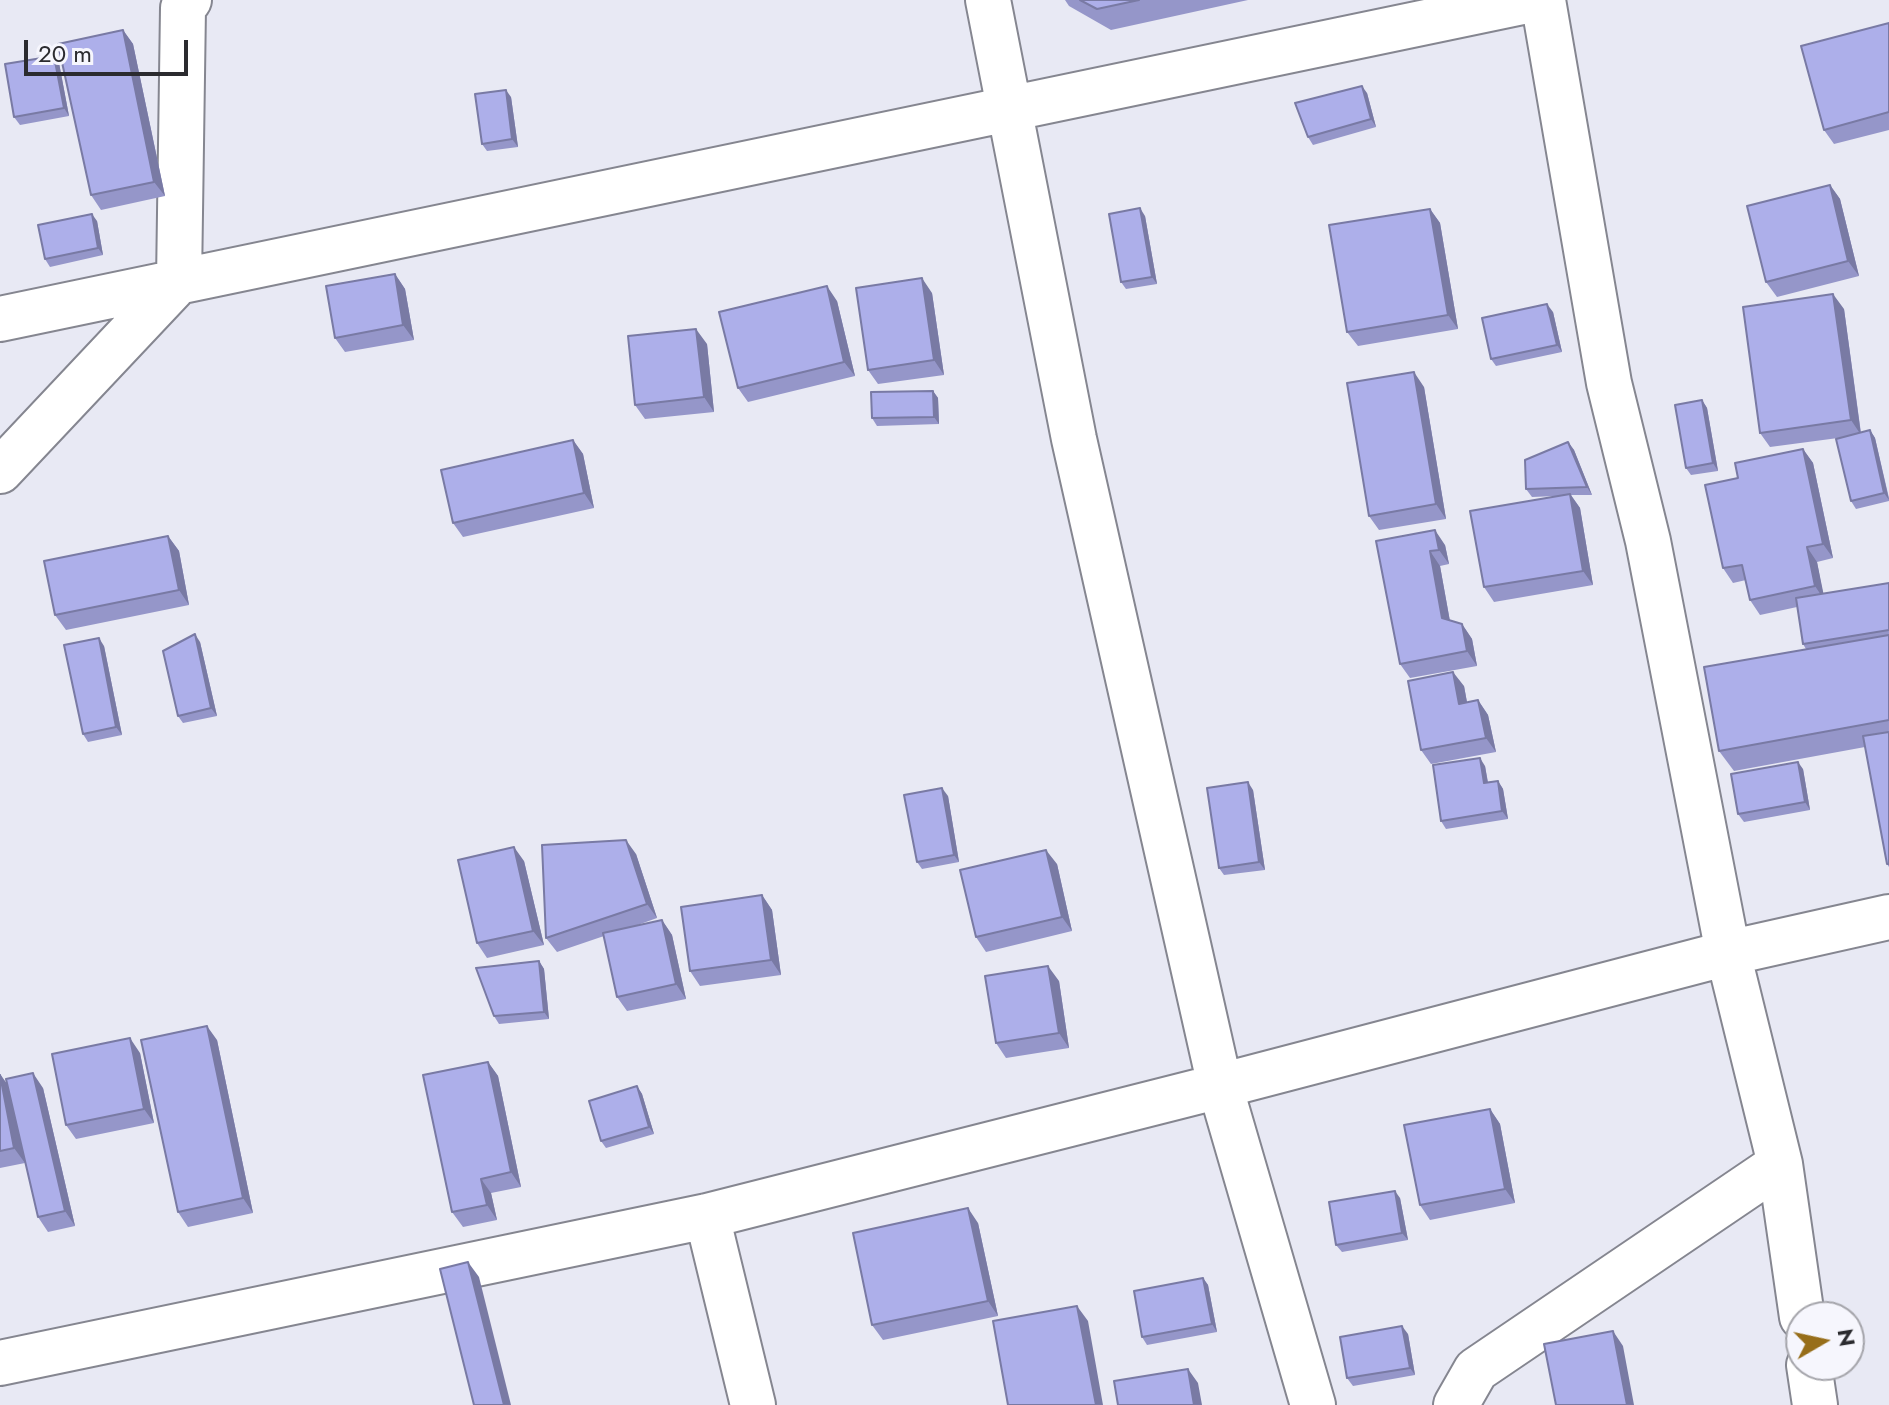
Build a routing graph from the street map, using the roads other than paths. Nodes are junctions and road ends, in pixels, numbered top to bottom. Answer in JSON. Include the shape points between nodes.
{"nodes":[{"id":1,"x":189,"y":0,"type":"edge"},
{"id":2,"x":988,"y":0,"type":"edge"},
{"id":3,"x":1532,"y":0,"type":"edge"},
{"id":4,"x":1543,"y":0,"type":"edge"},
{"id":5,"x":1007,"y":109,"type":"junction"},
{"id":6,"x":179,"y":281,"type":"junction"},
{"id":7,"x":0,"y":319,"type":"edge"},
{"id":8,"x":0,"y":471,"type":"edge"},
{"id":9,"x":1889,"y":917,"type":"edge"},
{"id":10,"x":1728,"y":953,"type":"junction"},
{"id":11,"x":1220,"y":1086,"type":"junction"},
{"id":12,"x":1780,"y":1164,"type":"junction"},
{"id":13,"x":707,"y":1216,"type":"junction"},
{"id":14,"x":1800,"y":1301,"type":"edge"},
{"id":15,"x":0,"y":1363,"type":"edge"},
{"id":16,"x":1811,"y":1381,"type":"edge"},
{"id":17,"x":753,"y":1405,"type":"edge"},
{"id":18,"x":1313,"y":1405,"type":"edge"},
{"id":19,"x":1456,"y":1405,"type":"edge"},
{"id":20,"x":1815,"y":1405,"type":"edge"}],
"edges":[{"from":1,"to":6,"type":"street","via":[[183,8]]},
{"from":2,"to":5,"type":"street"},
{"from":3,"to":5,"type":"street"},
{"from":4,"to":10,"type":"street","via":[[1609,383],[1648,541]]},
{"from":5,"to":6,"type":"street"},
{"from":5,"to":11,"type":"street","via":[[1074,439]]},
{"from":6,"to":7,"type":"street"},
{"from":6,"to":8,"type":"street"},
{"from":9,"to":10,"type":"street"},
{"from":10,"to":11,"type":"street"},
{"from":10,"to":12,"type":"street"},
{"from":11,"to":13,"type":"street"},
{"from":11,"to":18,"type":"street"},
{"from":12,"to":14,"type":"street"},
{"from":12,"to":19,"type":"street","via":[[1476,1370]]},
{"from":13,"to":15,"type":"street"},
{"from":13,"to":17,"type":"street"},
{"from":16,"to":20,"type":"street"}]}
